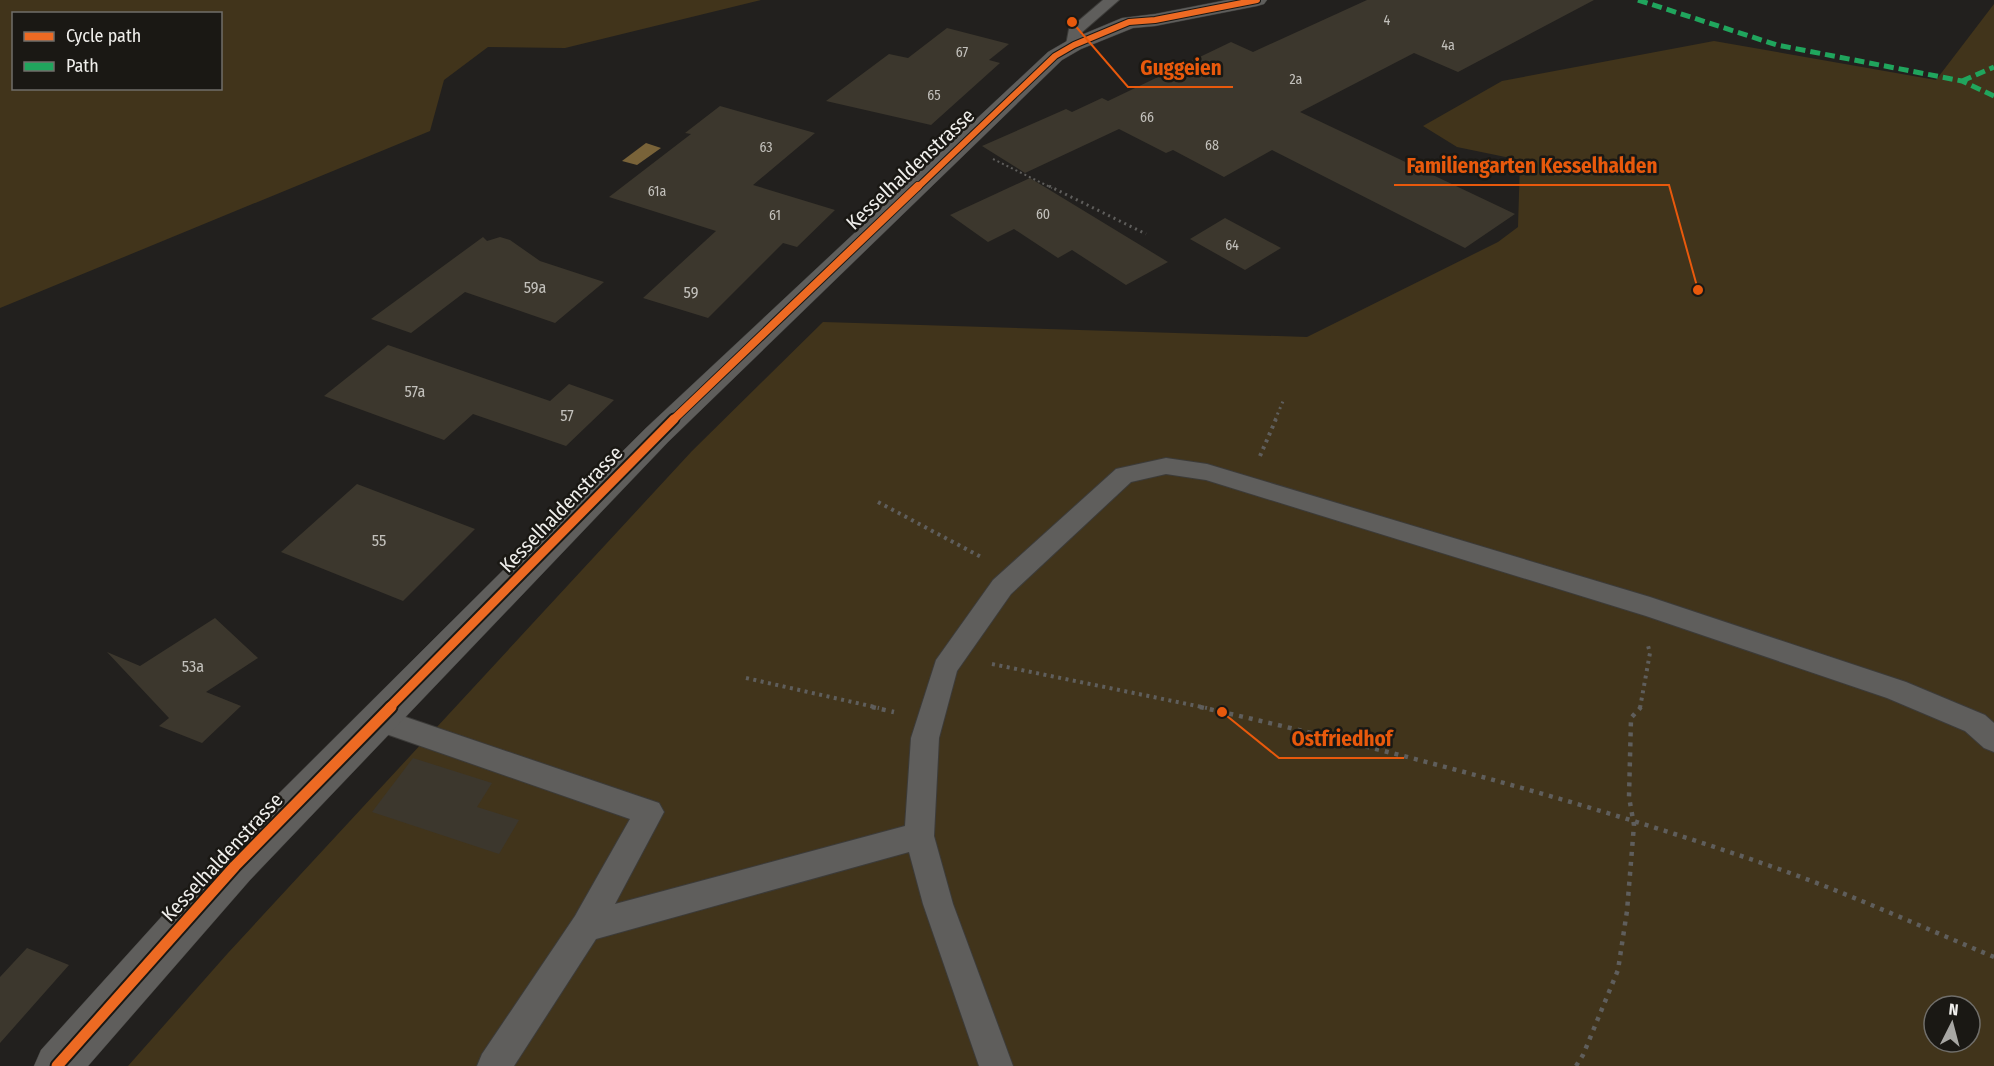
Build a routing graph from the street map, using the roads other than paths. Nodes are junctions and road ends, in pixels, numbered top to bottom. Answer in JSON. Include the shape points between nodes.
{"nodes":[{"id":1,"x":1112,"y":0,"type":"edge"},
{"id":2,"x":1126,"y":0,"type":"edge"},
{"id":3,"x":1257,"y":0,"type":"edge"},
{"id":4,"x":1210,"y":5,"type":"edge"},
{"id":5,"x":1130,"y":22,"type":"junction"},
{"id":6,"x":1074,"y":45,"type":"junction"},
{"id":7,"x":379,"y":720,"type":"junction"},
{"id":8,"x":1994,"y":740,"type":"edge"},
{"id":9,"x":919,"y":836,"type":"junction"},
{"id":10,"x":586,"y":927,"type":"junction"},
{"id":11,"x":57,"y":1066,"type":"edge"},
{"id":12,"x":494,"y":1066,"type":"edge"},
{"id":13,"x":996,"y":1066,"type":"edge"}],
"edges":[{"from":1,"to":6,"type":"lane","via":[[1074,32]]},
{"from":2,"to":5,"type":"street","via":[[1124,6]]},
{"from":3,"to":4,"type":"street","name":"Kesselhaldenstrasse"},
{"from":4,"to":5,"type":"street","name":"Kesselhaldenstrasse","via":[[1155,20]]},
{"from":5,"to":6,"type":"street","name":"Kesselhaldenstrasse"},
{"from":6,"to":7,"type":"street","name":"Kesselhaldenstrasse","via":[[1055,56],[657,435]]},
{"from":7,"to":10,"type":"lane","via":[[649,812]]},
{"from":7,"to":11,"type":"street","name":"Kesselhaldenstrasse","via":[[236,866]]},
{"from":8,"to":9,"type":"lane","via":[[1975,723],[1896,690],[1650,607],[1207,472],[1166,466],[1124,475],[1002,587],[945,668],[925,738]]},
{"from":9,"to":10,"type":"lane"},
{"from":9,"to":13,"type":"lane","via":[[938,904]]},
{"from":10,"to":12,"type":"lane"}]}
